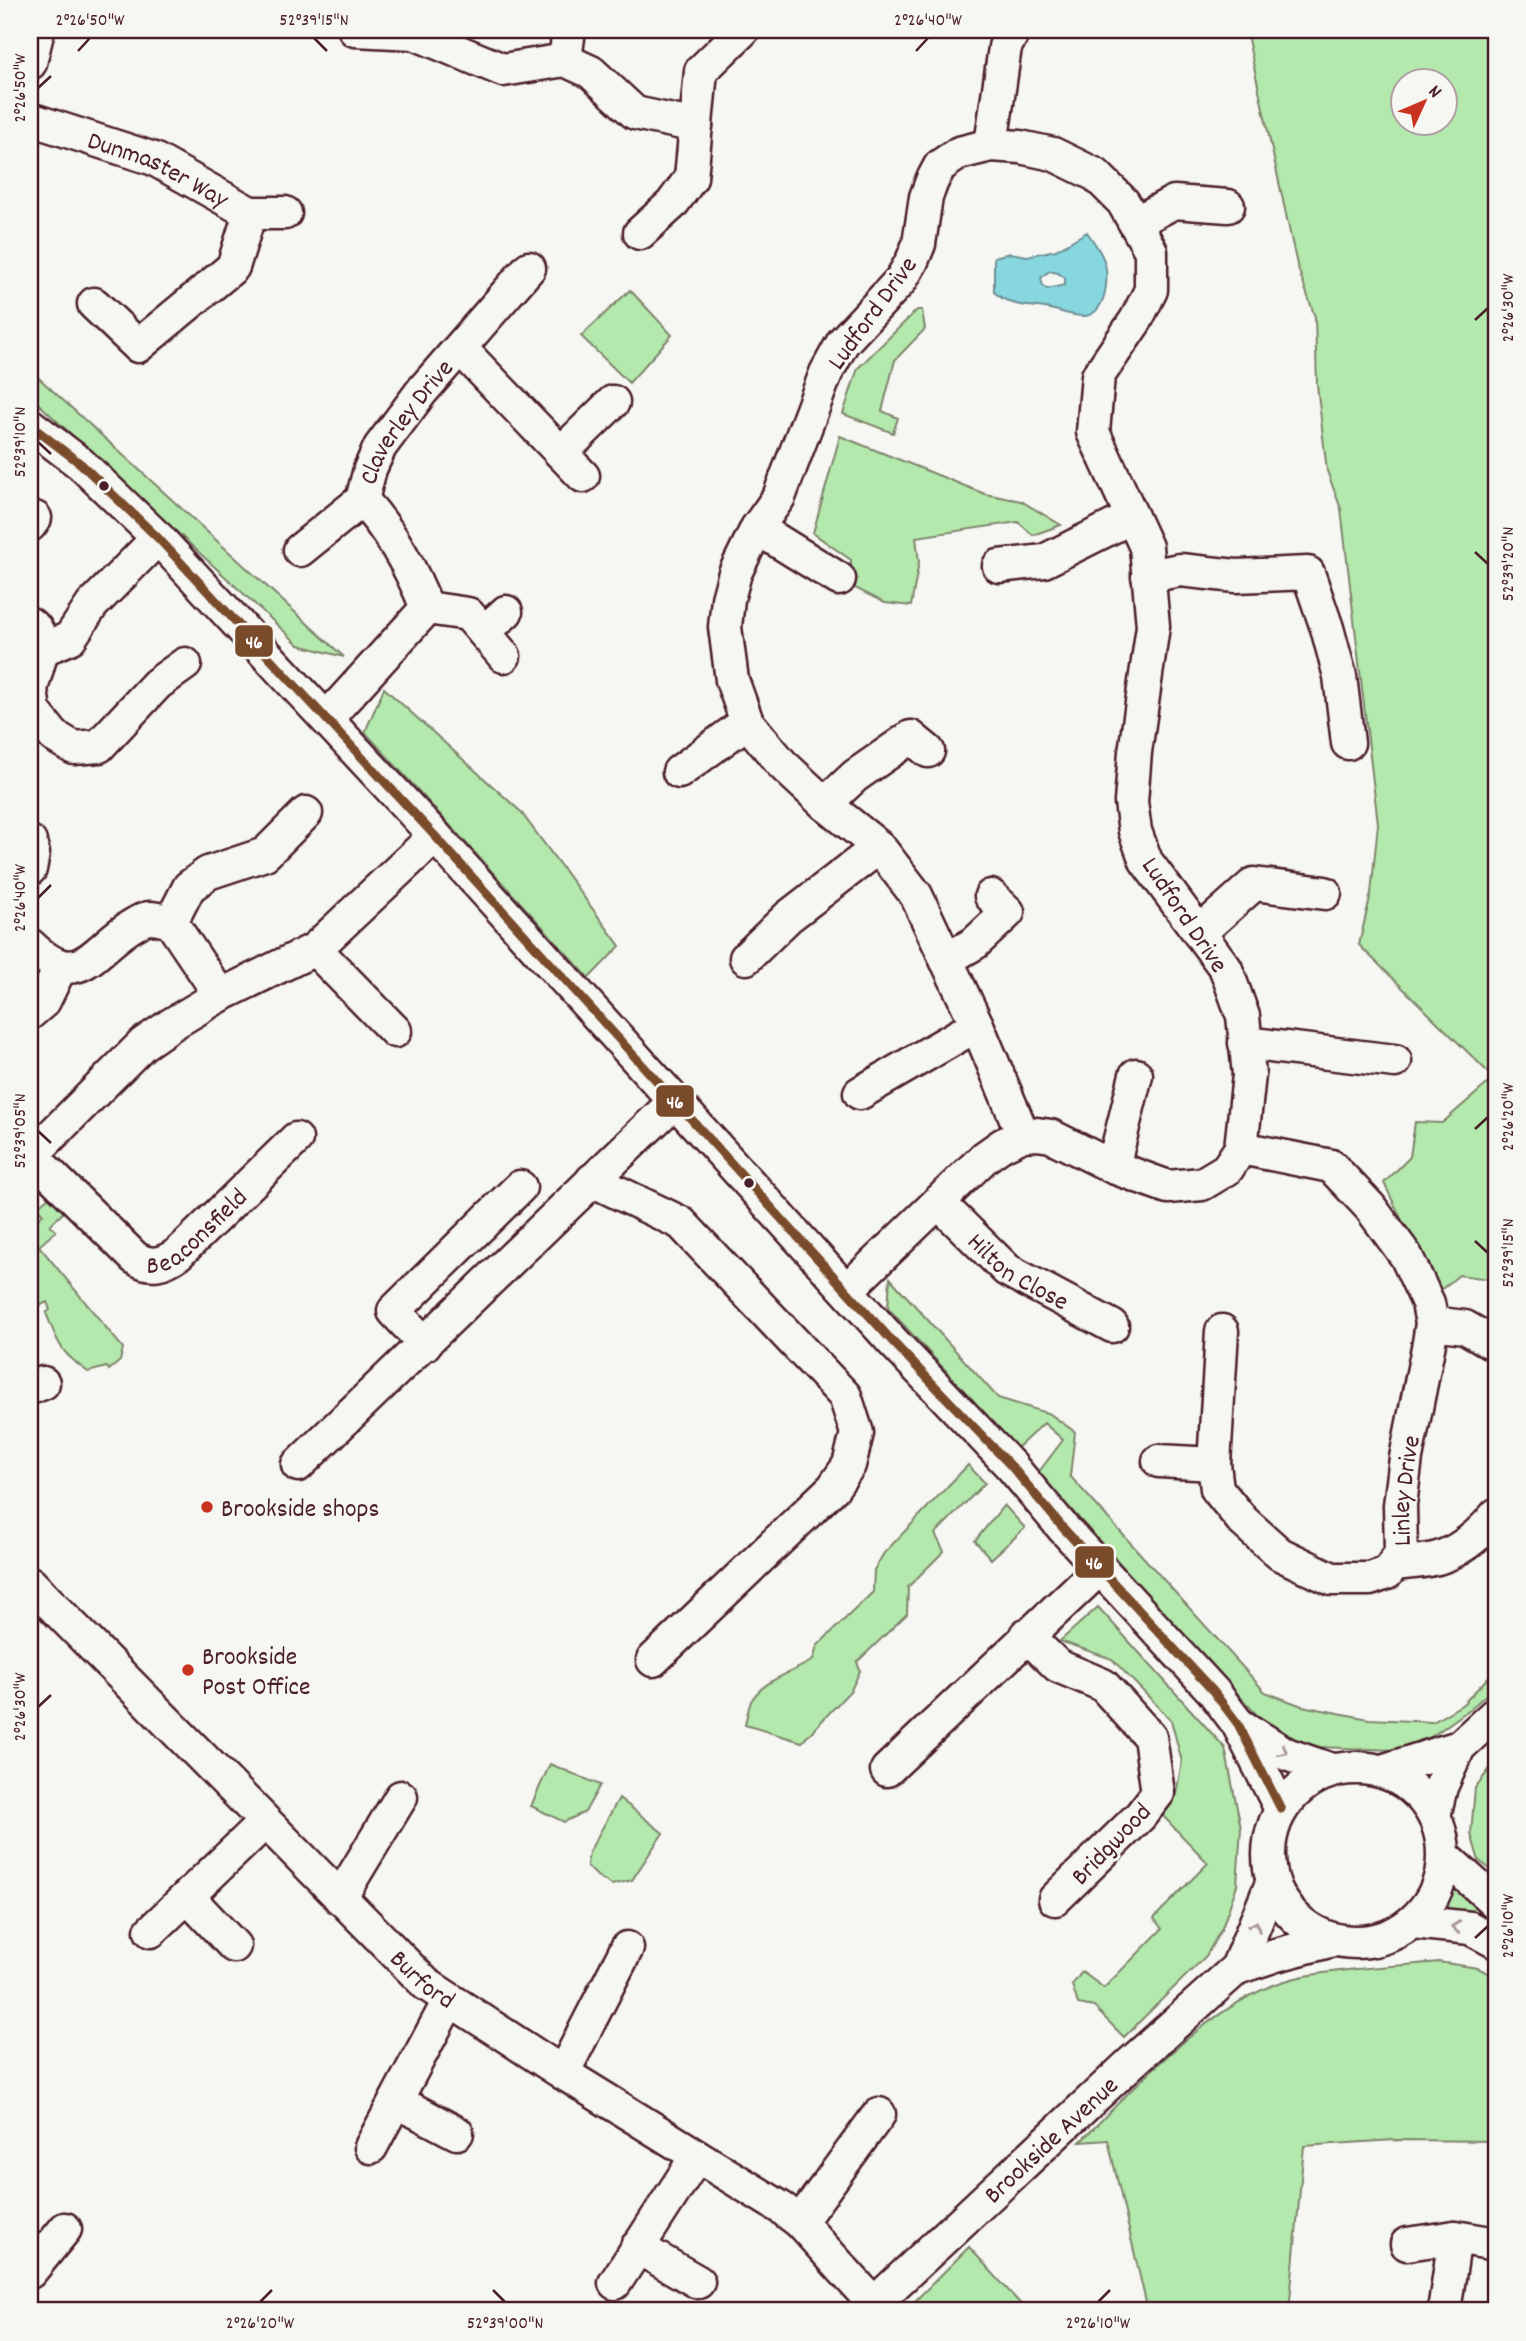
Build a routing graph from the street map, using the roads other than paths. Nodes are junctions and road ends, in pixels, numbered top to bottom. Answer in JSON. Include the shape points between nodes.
{"nodes":[{"id":1,"x":38,"y":30,"type":"edge"},
{"id":2,"x":355,"y":30,"type":"edge"},
{"id":3,"x":743,"y":30,"type":"edge"},
{"id":4,"x":1014,"y":30,"type":"edge"},
{"id":5,"x":567,"y":45,"type":"edge"},
{"id":6,"x":30,"y":63,"type":"edge"},
{"id":7,"x":30,"y":119,"type":"edge"},
{"id":8,"x":696,"y":126,"type":"junction"},
{"id":9,"x":992,"y":145,"type":"junction"},
{"id":10,"x":1228,"y":206,"type":"dead end"},
{"id":11,"x":250,"y":213,"type":"junction"},
{"id":12,"x":285,"y":213,"type":"dead end"},
{"id":13,"x":1135,"y":223,"type":"junction"},
{"id":14,"x":640,"y":233,"type":"dead end"},
{"id":15,"x":529,"y":268,"type":"dead end"},
{"id":16,"x":94,"y":304,"type":"dead end"},
{"id":17,"x":461,"y":349,"type":"junction"},
{"id":18,"x":613,"y":402,"type":"dead end"},
{"id":19,"x":30,"y":425,"type":"edge"},
{"id":20,"x":561,"y":453,"type":"junction"},
{"id":21,"x":583,"y":476,"type":"dead end"},
{"id":22,"x":362,"y":500,"type":"junction"},
{"id":23,"x":1132,"y":517,"type":"junction"},
{"id":24,"x":757,"y":528,"type":"junction"},
{"id":25,"x":158,"y":538,"type":"junction"},
{"id":26,"x":300,"y":550,"type":"dead end"},
{"id":27,"x":999,"y":566,"type":"dead end"},
{"id":28,"x":1148,"y":576,"type":"junction"},
{"id":29,"x":839,"y":579,"type":"dead end"},
{"id":30,"x":427,"y":608,"type":"junction"},
{"id":31,"x":498,"y":633,"type":"dead end"},
{"id":32,"x":37,"y":634,"type":"edge"},
{"id":33,"x":185,"y":664,"type":"dead end"},
{"id":34,"x":327,"y":719,"type":"junction"},
{"id":35,"x":747,"y":722,"type":"junction"},
{"id":36,"x":916,"y":736,"type":"dead end"},
{"id":37,"x":1348,"y":743,"type":"dead end"},
{"id":38,"x":677,"y":774,"type":"dead end"},
{"id":39,"x":825,"y":804,"type":"junction"},
{"id":40,"x":306,"y":813,"type":"dead end"},
{"id":41,"x":435,"y":836,"type":"junction"},
{"id":42,"x":30,"y":842,"type":"edge"},
{"id":43,"x":879,"y":847,"type":"junction"},
{"id":44,"x":30,"y":869,"type":"edge"},
{"id":45,"x":1325,"y":893,"type":"dead end"},
{"id":46,"x":1008,"y":901,"type":"dead end"},
{"id":47,"x":171,"y":922,"type":"junction"},
{"id":48,"x":1199,"y":933,"type":"junction"},
{"id":49,"x":30,"y":945,"type":"edge"},
{"id":50,"x":315,"y":949,"type":"junction"},
{"id":51,"x":746,"y":958,"type":"dead end"},
{"id":52,"x":946,"y":960,"type":"junction"},
{"id":53,"x":61,"y":966,"type":"junction"},
{"id":54,"x":217,"y":997,"type":"junction"},
{"id":55,"x":30,"y":1013,"type":"edge"},
{"id":56,"x":977,"y":1025,"type":"junction"},
{"id":57,"x":396,"y":1031,"type":"dead end"},
{"id":58,"x":1245,"y":1043,"type":"junction"},
{"id":59,"x":1395,"y":1061,"type":"dead end"},
{"id":60,"x":1136,"y":1075,"type":"dead end"},
{"id":61,"x":859,"y":1093,"type":"dead end"},
{"id":62,"x":675,"y":1101,"type":"junction"},
{"id":63,"x":1023,"y":1135,"type":"junction"},
{"id":64,"x":296,"y":1139,"type":"dead end"},
{"id":65,"x":1241,"y":1148,"type":"junction"},
{"id":66,"x":31,"y":1156,"type":"edge"},
{"id":67,"x":1113,"y":1167,"type":"junction"},
{"id":68,"x":592,"y":1180,"type":"junction"},
{"id":69,"x":521,"y":1189,"type":"dead end"},
{"id":70,"x":938,"y":1202,"type":"junction"},
{"id":71,"x":847,"y":1290,"type":"junction"},
{"id":72,"x":1432,"y":1323,"type":"junction"},
{"id":73,"x":1112,"y":1326,"type":"dead end"},
{"id":74,"x":1222,"y":1331,"type":"dead end"},
{"id":75,"x":425,"y":1344,"type":"junction"},
{"id":76,"x":1496,"y":1345,"type":"edge"},
{"id":77,"x":1159,"y":1461,"type":"dead end"},
{"id":78,"x":1214,"y":1464,"type":"junction"},
{"id":79,"x":298,"y":1465,"type":"dead end"},
{"id":80,"x":1496,"y":1515,"type":"edge"},
{"id":81,"x":1396,"y":1564,"type":"junction"},
{"id":82,"x":1099,"y":1569,"type":"junction"},
{"id":83,"x":30,"y":1583,"type":"edge"},
{"id":84,"x":1027,"y":1635,"type":"junction"},
{"id":85,"x":653,"y":1660,"type":"dead end"},
{"id":86,"x":1496,"y":1713,"type":"edge"},
{"id":87,"x":1238,"y":1724,"type":"junction"},
{"id":88,"x":1459,"y":1747,"type":"junction"},
{"id":89,"x":887,"y":1770,"type":"dead end"},
{"id":90,"x":1332,"y":1770,"type":"junction"},
{"id":91,"x":1382,"y":1771,"type":"junction"},
{"id":92,"x":401,"y":1797,"type":"dead end"},
{"id":93,"x":1281,"y":1808,"type":"junction"},
{"id":94,"x":1434,"y":1816,"type":"junction"},
{"id":95,"x":265,"y":1822,"type":"junction"},
{"id":96,"x":1444,"y":1856,"type":"junction"},
{"id":97,"x":1272,"y":1883,"type":"junction"},
{"id":98,"x":188,"y":1897,"type":"junction"},
{"id":99,"x":340,"y":1898,"type":"junction"},
{"id":100,"x":1055,"y":1899,"type":"dead end"},
{"id":101,"x":1496,"y":1903,"type":"edge"},
{"id":102,"x":1413,"y":1922,"type":"junction"},
{"id":103,"x":150,"y":1931,"type":"dead end"},
{"id":104,"x":1333,"y":1940,"type":"junction"},
{"id":105,"x":1496,"y":1941,"type":"edge"},
{"id":106,"x":234,"y":1946,"type":"dead end"},
{"id":107,"x":626,"y":1948,"type":"dead end"},
{"id":108,"x":1237,"y":1968,"type":"junction"},
{"id":109,"x":449,"y":2001,"type":"junction"},
{"id":110,"x":563,"y":2073,"type":"junction"},
{"id":111,"x":396,"y":2101,"type":"junction"},
{"id":112,"x":880,"y":2114,"type":"dead end"},
{"id":113,"x":457,"y":2133,"type":"dead end"},
{"id":114,"x":372,"y":2147,"type":"dead end"},
{"id":115,"x":697,"y":2156,"type":"junction"},
{"id":116,"x":800,"y":2222,"type":"junction"},
{"id":117,"x":65,"y":2229,"type":"dead end"},
{"id":118,"x":1455,"y":2237,"type":"junction"},
{"id":119,"x":1406,"y":2244,"type":"dead end"},
{"id":120,"x":1496,"y":2244,"type":"edge"},
{"id":121,"x":637,"y":2247,"type":"junction"},
{"id":122,"x":30,"y":2272,"type":"edge"},
{"id":123,"x":698,"y":2282,"type":"dead end"},
{"id":124,"x":615,"y":2283,"type":"dead end"},
{"id":125,"x":870,"y":2307,"type":"edge"},
{"id":126,"x":1444,"y":2311,"type":"edge"}],
"edges":[{"from":1,"to":6,"type":"street"},
{"from":2,"to":5,"type":"street","via":[[414,33],[503,70]]},
{"from":3,"to":8,"type":"street","via":[[701,71]]},
{"from":4,"to":9,"type":"street","via":[[1005,47]]},
{"from":5,"to":8,"type":"street","via":[[635,113]]},
{"from":7,"to":11,"type":"street","name":"Dunmaster Way","via":[[154,159]]},
{"from":8,"to":14,"type":"street","via":[[691,178],[672,204]]},
{"from":9,"to":13,"type":"street","name":"Ludford Drive","via":[[1053,154],[1096,175],[1124,202]]},
{"from":9,"to":24,"type":"street","name":"Ludford Drive","via":[[959,153],[940,166],[926,197],[912,261],[901,280],[843,342],[826,373],[779,497]]},
{"from":10,"to":13,"type":"street","via":[[1174,202]]},
{"from":11,"to":12,"type":"street","name":"Dunmaster Way"},
{"from":11,"to":16,"type":"street","via":[[233,267],[148,355]]},
{"from":13,"to":23,"type":"street","name":"Ludford Drive","via":[[1151,251],[1151,290],[1098,376],[1093,432]]},
{"from":15,"to":17,"type":"street","name":"Claverley Drive"},
{"from":17,"to":20,"type":"street","name":"Claverley Drive"},
{"from":17,"to":22,"type":"street","name":"Claverley Drive","via":[[380,447]]},
{"from":18,"to":20,"type":"street"},
{"from":19,"to":25,"type":"street","via":[[81,464]]},
{"from":20,"to":21,"type":"street","name":"Claverley Drive"},
{"from":22,"to":26,"type":"street","name":"Claverley Drive"},
{"from":22,"to":30,"type":"street","name":"Claverley Drive","via":[[413,574]]},
{"from":23,"to":27,"type":"street","via":[[1044,561]]},
{"from":23,"to":28,"type":"street","name":"Ludford Drive","via":[[1146,547]]},
{"from":24,"to":29,"type":"street"},
{"from":24,"to":35,"type":"street","name":"Ludford Drive","via":[[735,573],[725,627],[732,680]]},
{"from":25,"to":32,"type":"street","via":[[92,604],[70,638],[53,645]]},
{"from":25,"to":34,"type":"street"},
{"from":28,"to":37,"type":"street","via":[[1180,570],[1236,576],[1308,573],[1340,676]]},
{"from":28,"to":48,"type":"street","name":"Ludford Drive","via":[[1153,626],[1135,752],[1132,812],[1146,861]]},
{"from":30,"to":31,"type":"street","via":[[468,614]]},
{"from":30,"to":34,"type":"street"},
{"from":32,"to":33,"type":"street","via":[[31,688],[34,711],[54,736],[74,748],[99,746],[157,684]]},
{"from":34,"to":41,"type":"street"},
{"from":35,"to":38,"type":"street"},
{"from":35,"to":39,"type":"street","name":"Ludford Drive","via":[[782,764]]},
{"from":36,"to":39,"type":"street","via":[[855,776]]},
{"from":39,"to":43,"type":"street","name":"Ludford Drive"},
{"from":40,"to":47,"type":"street","via":[[265,854],[208,873],[190,887]]},
{"from":41,"to":50,"type":"street"},
{"from":41,"to":62,"type":"street"},
{"from":42,"to":44,"type":"street"},
{"from":43,"to":51,"type":"street","via":[[788,917]]},
{"from":43,"to":52,"type":"street","name":"Ludford Drive","via":[[916,895]]},
{"from":45,"to":48,"type":"street","via":[[1254,884]]},
{"from":46,"to":52,"type":"street","via":[[975,943]]},
{"from":47,"to":53,"type":"street","via":[[147,917],[119,933],[92,960]]},
{"from":47,"to":54,"type":"street"},
{"from":48,"to":58,"type":"street","name":"Ludford Drive","via":[[1227,969],[1243,1016]]},
{"from":49,"to":53,"type":"street","via":[[45,960]]},
{"from":50,"to":54,"type":"street"},
{"from":50,"to":57,"type":"street"},
{"from":52,"to":56,"type":"street","name":"Ludford Drive"},
{"from":53,"to":55,"type":"street","via":[[44,1001]]},
{"from":54,"to":66,"type":"street","via":[[142,1044]]},
{"from":56,"to":61,"type":"street"},
{"from":56,"to":63,"type":"street","name":"Ludford Drive"},
{"from":58,"to":59,"type":"street"},
{"from":58,"to":65,"type":"street","name":"Ludford Drive","via":[[1249,1075]]},
{"from":60,"to":67,"type":"street"},
{"from":62,"to":68,"type":"street"},
{"from":62,"to":71,"type":"street"},
{"from":63,"to":67,"type":"street","via":[[1051,1136]]},
{"from":63,"to":70,"type":"street","via":[[985,1157]]},
{"from":64,"to":66,"type":"street","name":"Beaconsfield","via":[[179,1253],[153,1265],[135,1258]]},
{"from":65,"to":67,"type":"street","via":[[1227,1169],[1202,1184],[1168,1187]]},
{"from":65,"to":72,"type":"street","name":"Linley Drive","via":[[1331,1166],[1406,1256],[1428,1303]]},
{"from":68,"to":75,"type":"street"},
{"from":68,"to":85,"type":"street","via":[[681,1223],[845,1396],[857,1433],[849,1465],[833,1488]]},
{"from":69,"to":75,"type":"street","via":[[394,1311]]},
{"from":70,"to":71,"type":"street"},
{"from":70,"to":73,"type":"street","name":"Hilton Close","via":[[1007,1270]]},
{"from":71,"to":82,"type":"street","via":[[1012,1467]]},
{"from":72,"to":76,"type":"street","via":[[1465,1326]]},
{"from":72,"to":81,"type":"street","name":"Linley Drive","via":[[1406,1458],[1399,1505],[1401,1553]]},
{"from":74,"to":78,"type":"street","name":"Linley Drive"},
{"from":75,"to":79,"type":"street"},
{"from":77,"to":78,"type":"street"},
{"from":78,"to":81,"type":"street","name":"Linley Drive","via":[[1217,1489],[1280,1555],[1332,1579],[1370,1579]]},
{"from":80,"to":81,"type":"street","via":[[1456,1550],[1431,1560]]},
{"from":82,"to":84,"type":"street"},
{"from":82,"to":87,"type":"street"},
{"from":83,"to":95,"type":"street","name":"Burford"},
{"from":84,"to":89,"type":"street"},
{"from":84,"to":100,"type":"street","name":"Bridgwood","via":[[1058,1666],[1103,1685],[1150,1737],[1158,1793]]},
{"from":86,"to":88,"type":"street"},
{"from":87,"to":90,"type":"street","one_way":true,"via":[[1286,1754]]},
{"from":87,"to":93,"type":"street"},
{"from":88,"to":91,"type":"street"},
{"from":88,"to":94,"type":"street"},
{"from":90,"to":91,"type":"street","via":[[1363,1767]]},
{"from":90,"to":93,"type":"street","via":[[1307,1782]]},
{"from":91,"to":94,"type":"street","via":[[1412,1788]]},
{"from":92,"to":99,"type":"street"},
{"from":93,"to":97,"type":"street","via":[[1268,1845]]},
{"from":94,"to":96,"type":"street"},
{"from":95,"to":98,"type":"street"},
{"from":95,"to":99,"type":"street","name":"Burford"},
{"from":96,"to":101,"type":"street"},
{"from":96,"to":102,"type":"street","via":[[1430,1903]]},
{"from":97,"to":104,"type":"street","via":[[1293,1915],[1307,1928]]},
{"from":108,"to":97,"type":"street","name":"Brookside Avenue","one_way":true},
{"from":98,"to":103,"type":"street"},
{"from":98,"to":106,"type":"street"},
{"from":99,"to":109,"type":"street","name":"Burford","via":[[410,1970]]},
{"from":102,"to":104,"type":"street","via":[[1389,1937],[1361,1943]]},
{"from":105,"to":102,"type":"street","one_way":true,"via":[[1470,1928]]},
{"from":104,"to":108,"type":"street","name":"Brookside Avenue"},
{"from":107,"to":110,"type":"street"},
{"from":108,"to":125,"type":"street","name":"Brookside Avenue"},
{"from":109,"to":110,"type":"street","name":"Burford"},
{"from":109,"to":111,"type":"street"},
{"from":110,"to":115,"type":"street","name":"Burford"},
{"from":111,"to":113,"type":"street"},
{"from":111,"to":114,"type":"street"},
{"from":112,"to":116,"type":"street"},
{"from":115,"to":116,"type":"street","name":"Burford"},
{"from":115,"to":121,"type":"street"},
{"from":116,"to":125,"type":"street","name":"Burford"},
{"from":117,"to":122,"type":"street"},
{"from":118,"to":119,"type":"street"},
{"from":118,"to":120,"type":"street"},
{"from":118,"to":126,"type":"street"},
{"from":121,"to":123,"type":"street"},
{"from":121,"to":124,"type":"street"}]}
